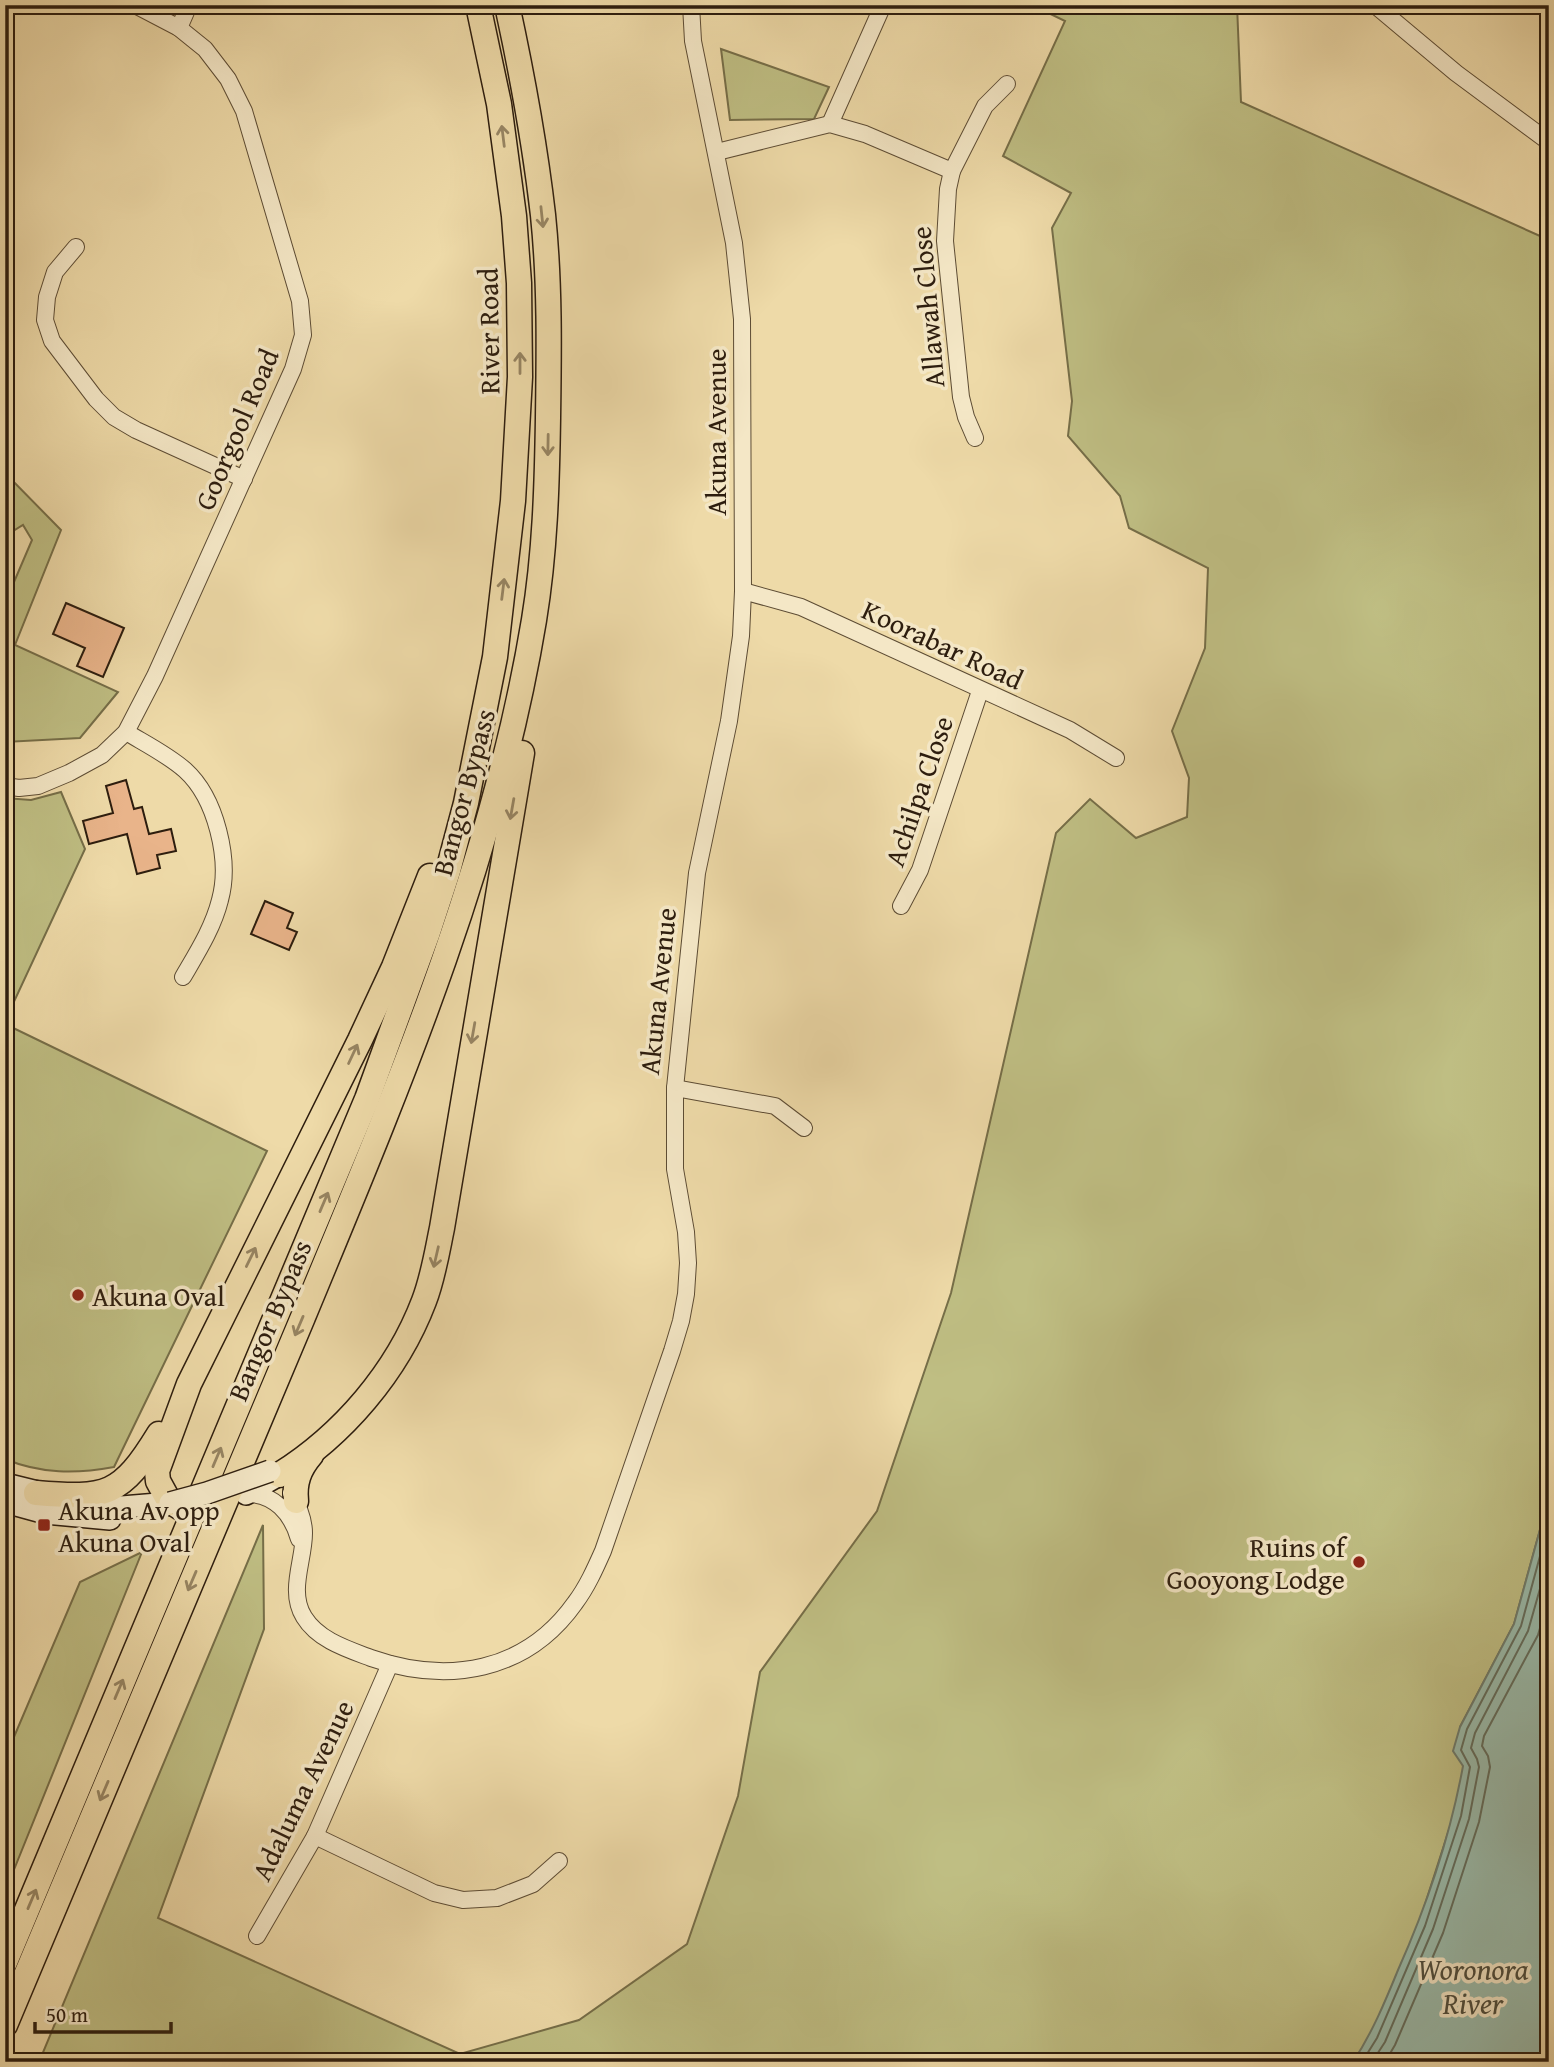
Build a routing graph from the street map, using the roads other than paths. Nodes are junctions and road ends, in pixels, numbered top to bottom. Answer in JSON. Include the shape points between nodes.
{"nodes":[{"id":1,"x":135,"y":5,"type":"edge"},
{"id":2,"x":189,"y":5,"type":"edge"},
{"id":3,"x":478,"y":5,"type":"edge"},
{"id":4,"x":507,"y":5,"type":"edge"},
{"id":5,"x":691,"y":5,"type":"edge"},
{"id":6,"x":883,"y":5,"type":"edge"},
{"id":7,"x":1375,"y":5,"type":"edge"},
{"id":8,"x":179,"y":28,"type":"junction"},
{"id":9,"x":1007,"y":84,"type":"dead end"},
{"id":10,"x":830,"y":124,"type":"junction"},
{"id":11,"x":1549,"y":142,"type":"edge"},
{"id":12,"x":717,"y":152,"type":"junction"},
{"id":13,"x":952,"y":171,"type":"junction"},
{"id":14,"x":76,"y":247,"type":"dead end"},
{"id":15,"x":975,"y":438,"type":"dead end"},
{"id":16,"x":244,"y":479,"type":"junction"},
{"id":17,"x":743,"y":591,"type":"junction"},
{"id":18,"x":534,"y":620,"type":"junction"},
{"id":19,"x":495,"y":657,"type":"junction"},
{"id":20,"x":980,"y":691,"type":"junction"},
{"id":21,"x":126,"y":732,"type":"junction"},
{"id":22,"x":1116,"y":758,"type":"dead end"},
{"id":23,"x":5,"y":786,"type":"edge"},
{"id":24,"x":901,"y":906,"type":"dead end"},
{"id":25,"x":183,"y":978,"type":"dead end"},
{"id":26,"x":675,"y":1088,"type":"junction"},
{"id":27,"x":804,"y":1128,"type":"dead end"},
{"id":28,"x":189,"y":1384,"type":"junction"},
{"id":29,"x":316,"y":1449,"type":"junction"},
{"id":30,"x":5,"y":1484,"type":"edge"},
{"id":31,"x":264,"y":1484,"type":"junction"},
{"id":32,"x":36,"y":1493,"type":"junction"},
{"id":33,"x":5,"y":1502,"type":"edge"},
{"id":34,"x":296,"y":1502,"type":"junction"},
{"id":35,"x":164,"y":1506,"type":"junction"},
{"id":36,"x":301,"y":1559,"type":"junction"},
{"id":37,"x":390,"y":1664,"type":"junction"},
{"id":38,"x":315,"y":1836,"type":"junction"},
{"id":39,"x":559,"y":1861,"type":"dead end"},
{"id":40,"x":257,"y":1936,"type":"dead end"},
{"id":41,"x":5,"y":1962,"type":"edge"},
{"id":42,"x":5,"y":2025,"type":"edge"}],
"edges":[{"from":1,"to":8,"type":"street","name":"Goorgool Road"},
{"from":2,"to":8,"type":"street"},
{"from":19,"to":3,"type":"main road","name":"River Road","one_way":true,"via":[[519,425],[519,283],[499,104]]},
{"from":4,"to":18,"type":"main road","one_way":true,"via":[[542,214],[549,310],[548,467]]},
{"from":5,"to":12,"type":"street","name":"Akuna Avenue"},
{"from":6,"to":10,"type":"street"},
{"from":7,"to":11,"type":"street"},
{"from":8,"to":16,"type":"street","name":"Goorgool Road","via":[[205,49],[244,111],[300,301],[303,335],[293,369]]},
{"from":9,"to":13,"type":"street","name":"Allawah Close","via":[[985,106]]},
{"from":10,"to":12,"type":"street"},
{"from":10,"to":13,"type":"street"},
{"from":12,"to":17,"type":"street","name":"Akuna Avenue","via":[[742,319]]},
{"from":13,"to":15,"type":"street","name":"Allawah Close","via":[[945,241],[961,397]]},
{"from":14,"to":16,"type":"street","via":[[55,272],[47,297],[45,320],[52,341],[114,417]]},
{"from":16,"to":21,"type":"street","name":"Goorgool Road"},
{"from":17,"to":20,"type":"street","name":"Koorabar Road","via":[[801,607]]},
{"from":17,"to":26,"type":"street","name":"Akuna Avenue","via":[[729,721],[698,873]]},
{"from":18,"to":29,"type":"main road","one_way":true,"via":[[529,712],[431,1278],[418,1316],[382,1376],[343,1425]]},
{"from":18,"to":42,"type":"main road","name":"Bangor Bypass","one_way":true,"via":[[500,779],[439,976],[359,1180]]},
{"from":28,"to":19,"type":"main road","one_way":true,"via":[[332,1099],[414,920]]},
{"from":41,"to":19,"type":"main road","name":"Bangor Bypass","one_way":true,"via":[[372,1087],[448,871]]},
{"from":20,"to":22,"type":"street","name":"Koorabar Road","via":[[1070,730]]},
{"from":20,"to":24,"type":"street","name":"Achilpa Close","via":[[920,870]]},
{"from":21,"to":23,"type":"street","name":"Goorgool Road","via":[[102,755],[69,773],[38,786]]},
{"from":21,"to":25,"type":"street","via":[[186,771],[211,806],[223,851],[221,899],[204,943]]},
{"from":26,"to":27,"type":"street","via":[[775,1106]]},
{"from":26,"to":37,"type":"street","name":"Akuna Avenue","via":[[675,1169],[688,1263],[681,1321],[590,1579],[560,1621],[501,1662],[432,1672]]},
{"from":28,"to":32,"type":"main road","via":[[143,1460],[120,1485],[91,1494]]},
{"from":28,"to":35,"type":"main road","via":[[158,1464]]},
{"from":29,"to":31,"type":"main road"},
{"from":29,"to":34,"type":"main road","via":[[300,1470]]},
{"from":30,"to":32,"type":"main road"},
{"from":31,"to":34,"type":"street","name":"Akuna Avenue"},
{"from":31,"to":35,"type":"main road","bridge":true},
{"from":31,"to":35,"type":"main road","via":[[194,1511]]},
{"from":31,"to":36,"type":"street","name":"Akuna Avenue","via":[[294,1525]]},
{"from":32,"to":35,"type":"main road","via":[[97,1505]]},
{"from":33,"to":35,"type":"main road","via":[[72,1517],[113,1519]]},
{"from":34,"to":36,"type":"street","name":"Akuna Avenue","via":[[303,1525]]},
{"from":36,"to":37,"type":"street","name":"Akuna Avenue","via":[[297,1597],[310,1624],[333,1642]]},
{"from":37,"to":38,"type":"street","name":"Adaluma Avenue"},
{"from":38,"to":39,"type":"street","via":[[434,1893],[463,1900],[497,1898],[533,1884]]},
{"from":38,"to":40,"type":"street","name":"Adaluma Avenue"}]}
